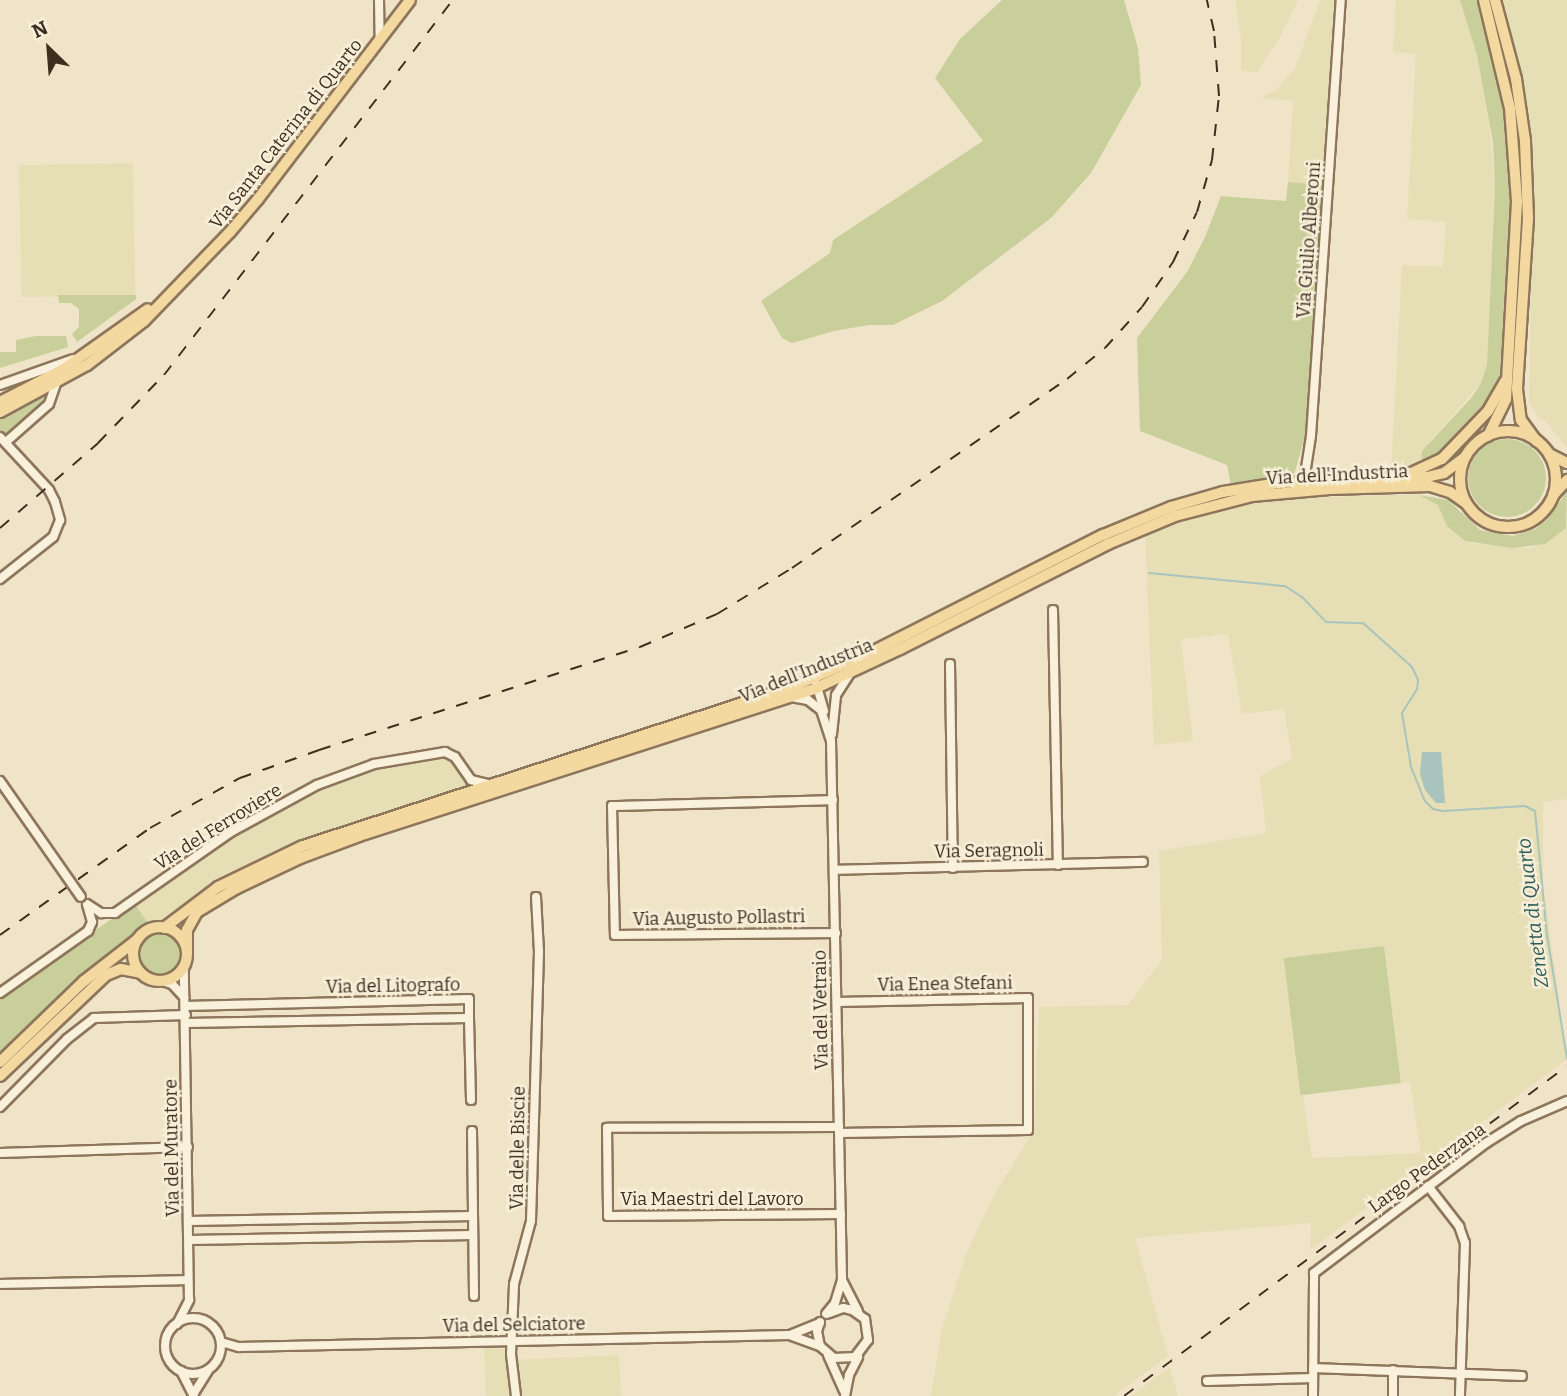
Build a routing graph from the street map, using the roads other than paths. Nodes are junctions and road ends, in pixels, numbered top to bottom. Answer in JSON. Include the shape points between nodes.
{"nodes":[{"id":1,"x":379,"y":0,"type":"edge"},
{"id":2,"x":410,"y":0,"type":"edge"},
{"id":3,"x":1341,"y":0,"type":"edge"},
{"id":4,"x":1484,"y":0,"type":"edge"},
{"id":5,"x":1495,"y":0,"type":"edge"},
{"id":6,"x":379,"y":40,"type":"junction"},
{"id":7,"x":181,"y":282,"type":"junction"},
{"id":8,"x":85,"y":355,"type":"junction"},
{"id":9,"x":1508,"y":374,"type":"junction"},
{"id":10,"x":56,"y":384,"type":"junction"},
{"id":11,"x":0,"y":386,"type":"edge"},
{"id":12,"x":0,"y":402,"type":"edge"},
{"id":13,"x":0,"y":412,"type":"edge"},
{"id":14,"x":1488,"y":436,"type":"junction"},
{"id":15,"x":3,"y":440,"type":"edge"},
{"id":16,"x":1536,"y":441,"type":"junction"},
{"id":17,"x":1548,"y":453,"type":"junction"},
{"id":18,"x":1465,"y":457,"type":"junction"},
{"id":19,"x":1567,"y":463,"type":"edge"},
{"id":20,"x":1396,"y":477,"type":"junction"},
{"id":21,"x":1567,"y":480,"type":"edge"},
{"id":22,"x":1304,"y":481,"type":"junction"},
{"id":23,"x":1553,"y":496,"type":"junction"},
{"id":24,"x":1466,"y":503,"type":"junction"},
{"id":25,"x":0,"y":579,"type":"edge"},
{"id":26,"x":1053,"y":610,"type":"dead end"},
{"id":27,"x":950,"y":664,"type":"dead end"},
{"id":28,"x":852,"y":672,"type":"junction"},
{"id":29,"x":819,"y":683,"type":"junction"},
{"id":30,"x":791,"y":697,"type":"junction"},
{"id":31,"x":834,"y":705,"type":"junction"},
{"id":32,"x":826,"y":717,"type":"junction"},
{"id":33,"x":831,"y":740,"type":"junction"},
{"id":34,"x":0,"y":781,"type":"edge"},
{"id":35,"x":492,"y":784,"type":"junction"},
{"id":36,"x":833,"y":800,"type":"junction"},
{"id":37,"x":1143,"y":862,"type":"dead end"},
{"id":38,"x":1058,"y":865,"type":"junction"},
{"id":39,"x":953,"y":868,"type":"junction"},
{"id":40,"x":834,"y":870,"type":"junction"},
{"id":41,"x":536,"y":897,"type":"dead end"},
{"id":42,"x":84,"y":900,"type":"junction"},
{"id":43,"x":164,"y":928,"type":"junction"},
{"id":44,"x":836,"y":933,"type":"junction"},
{"id":45,"x":138,"y":939,"type":"junction"},
{"id":46,"x":187,"y":952,"type":"junction"},
{"id":47,"x":184,"y":966,"type":"junction"},
{"id":48,"x":141,"y":973,"type":"junction"},
{"id":49,"x":162,"y":981,"type":"junction"},
{"id":50,"x":0,"y":993,"type":"edge"},
{"id":51,"x":323,"y":1002,"type":"junction"},
{"id":52,"x":837,"y":1002,"type":"junction"},
{"id":53,"x":185,"y":1010,"type":"junction"},
{"id":54,"x":469,"y":1018,"type":"junction"},
{"id":55,"x":323,"y":1021,"type":"junction"},
{"id":56,"x":0,"y":1062,"type":"edge"},
{"id":57,"x":0,"y":1076,"type":"edge"},
{"id":58,"x":471,"y":1100,"type":"dead end"},
{"id":59,"x":1567,"y":1101,"type":"edge"},
{"id":60,"x":0,"y":1107,"type":"edge"},
{"id":61,"x":839,"y":1130,"type":"junction"},
{"id":62,"x":472,"y":1131,"type":"dead end"},
{"id":63,"x":188,"y":1147,"type":"junction"},
{"id":64,"x":0,"y":1153,"type":"edge"},
{"id":65,"x":1428,"y":1186,"type":"junction"},
{"id":66,"x":841,"y":1214,"type":"junction"},
{"id":67,"x":473,"y":1216,"type":"junction"},
{"id":68,"x":189,"y":1221,"type":"junction"},
{"id":69,"x":473,"y":1235,"type":"junction"},
{"id":70,"x":189,"y":1240,"type":"junction"},
{"id":71,"x":188,"y":1280,"type":"junction"},
{"id":72,"x":842,"y":1280,"type":"junction"},
{"id":73,"x":0,"y":1284,"type":"edge"},
{"id":74,"x":474,"y":1296,"type":"dead end"},
{"id":75,"x":189,"y":1300,"type":"junction"},
{"id":76,"x":827,"y":1314,"type":"junction"},
{"id":77,"x":860,"y":1314,"type":"junction"},
{"id":78,"x":204,"y":1321,"type":"junction"},
{"id":79,"x":820,"y":1323,"type":"junction"},
{"id":80,"x":177,"y":1324,"type":"junction"},
{"id":81,"x":790,"y":1335,"type":"junction"},
{"id":82,"x":511,"y":1340,"type":"junction"},
{"id":83,"x":221,"y":1342,"type":"junction"},
{"id":84,"x":820,"y":1346,"type":"junction"},
{"id":85,"x":239,"y":1347,"type":"junction"},
{"id":86,"x":861,"y":1353,"type":"junction"},
{"id":87,"x":220,"y":1355,"type":"junction"},
{"id":88,"x":827,"y":1355,"type":"junction"},
{"id":89,"x":1313,"y":1368,"type":"junction"},
{"id":90,"x":209,"y":1370,"type":"junction"},
{"id":91,"x":1394,"y":1370,"type":"junction"},
{"id":92,"x":181,"y":1371,"type":"junction"},
{"id":93,"x":1461,"y":1373,"type":"junction"},
{"id":94,"x":1522,"y":1376,"type":"dead end"},
{"id":95,"x":1313,"y":1378,"type":"junction"},
{"id":96,"x":1207,"y":1381,"type":"dead end"},
{"id":97,"x":844,"y":1393,"type":"edge"},
{"id":98,"x":194,"y":1394,"type":"edge"},
{"id":99,"x":516,"y":1396,"type":"edge"},
{"id":100,"x":1313,"y":1396,"type":"edge"},
{"id":101,"x":1393,"y":1396,"type":"edge"},
{"id":102,"x":1460,"y":1396,"type":"edge"}],
"edges":[{"from":1,"to":6,"type":"street"},
{"from":2,"to":6,"type":"main road","name":"Via Santa Caterina di Quarto"},
{"from":3,"to":22,"type":"street","name":"Via Giulio Alberoni","via":[[1311,436]]},
{"from":4,"to":9,"type":"main road","via":[[1505,76],[1517,170]]},
{"from":5,"to":16,"type":"main road","via":[[1516,79],[1525,141],[1528,218],[1517,390],[1521,419]]},
{"from":6,"to":7,"type":"main road","name":"Via Santa Caterina di Quarto","via":[[258,199]]},
{"from":7,"to":8,"type":"main road","name":"Via Santa Caterina di Quarto"},
{"from":7,"to":10,"type":"main road","name":"Via Santa Caterina di Quarto","via":[[130,334]]},
{"from":8,"to":11,"type":"street"},
{"from":8,"to":12,"type":"main road","name":"Via Santa Caterina di Quarto"},
{"from":9,"to":14,"type":"main road","via":[[1503,408]]},
{"from":9,"to":20,"type":"main road","via":[[1488,411],[1442,459],[1424,470]]},
{"from":10,"to":13,"type":"main road","name":"Via Santa Caterina di Quarto"},
{"from":10,"to":15,"type":"street","via":[[49,404]]},
{"from":14,"to":16,"type":"main road","via":[[1518,432]]},
{"from":14,"to":18,"type":"main road"},
{"from":15,"to":25,"type":"street","via":[[48,491],[60,520],[53,537]]},
{"from":16,"to":17,"type":"main road"},
{"from":17,"to":19,"type":"main road"},
{"from":17,"to":23,"type":"main road","via":[[1555,474]]},
{"from":18,"to":20,"type":"main road","name":"Via dell'Industria","via":[[1436,476]]},
{"from":18,"to":24,"type":"main road","via":[[1460,481]]},
{"from":20,"to":22,"type":"main road","name":"Via dell'Industria"},
{"from":21,"to":23,"type":"main road"},
{"from":22,"to":29,"type":"main road","name":"Via dell'Industria","via":[[1223,492],[1148,515]]},
{"from":23,"to":24,"type":"main road","via":[[1539,516],[1506,527],[1483,520]]},
{"from":24,"to":28,"type":"main road","name":"Via dell'Industria","via":[[1443,489],[1418,486],[1284,492],[1197,509],[1108,544]]},
{"from":26,"to":38,"type":"street"},
{"from":27,"to":39,"type":"street"},
{"from":28,"to":29,"type":"main road","name":"Via dell'Industria"},
{"from":28,"to":31,"type":"street","name":"Via del Vetraio","via":[[839,686]]},
{"from":29,"to":30,"type":"main road","name":"Via dell'Industria"},
{"from":29,"to":31,"type":"street"},
{"from":29,"to":32,"type":"street","name":"Via del Vetraio"},
{"from":29,"to":35,"type":"main road","name":"Via dell'Industria"},
{"from":30,"to":32,"type":"street","via":[[808,700]]},
{"from":30,"to":46,"type":"main road","name":"Via dell'Industria","via":[[300,858],[197,912],[187,930]]},
{"from":31,"to":33,"type":"street","name":"Via del Vetraio"},
{"from":32,"to":33,"type":"street","name":"Via del Vetraio"},
{"from":33,"to":36,"type":"street","name":"Via del Vetraio"},
{"from":34,"to":42,"type":"street","bridge":true},
{"from":35,"to":42,"type":"street","name":"Via del Ferroviere","via":[[475,782],[455,757],[445,752],[374,764],[317,785],[231,832],[115,913],[101,914]]},
{"from":35,"to":43,"type":"main road","name":"Via dell'Industria","via":[[291,851],[218,887]]},
{"from":36,"to":40,"type":"street","name":"Via del Vetraio"},
{"from":36,"to":44,"type":"street","name":"Via Augusto Pollastri","via":[[612,806],[615,935]]},
{"from":37,"to":38,"type":"street","name":"Via Seragnoli"},
{"from":38,"to":39,"type":"street","name":"Via Seragnoli"},
{"from":39,"to":40,"type":"street","name":"Via Seragnoli"},
{"from":40,"to":44,"type":"street","name":"Via del Vetraio"},
{"from":41,"to":82,"type":"street","name":"Via delle Biscie","via":[[539,953],[531,1221],[514,1284]]},
{"from":42,"to":50,"type":"street","via":[[92,922],[88,931]]},
{"from":43,"to":45,"type":"main road","via":[[149,930]]},
{"from":43,"to":46,"type":"main road","via":[[177,933]]},
{"from":44,"to":52,"type":"street","name":"Via del Vetraio"},
{"from":45,"to":48,"type":"main road","via":[[134,960]]},
{"from":45,"to":56,"type":"main road","via":[[84,981]]},
{"from":46,"to":47,"type":"main road"},
{"from":47,"to":49,"type":"main road"},
{"from":47,"to":53,"type":"street","name":"Via del Muratore"},
{"from":48,"to":49,"type":"main road"},
{"from":48,"to":57,"type":"main road","via":[[121,969],[106,975]]},
{"from":49,"to":53,"type":"street","via":[[172,984]]},
{"from":51,"to":53,"type":"street","name":"Via del Litografo"},
{"from":51,"to":54,"type":"street","name":"Via del Litografo","via":[[469,999]]},
{"from":51,"to":55,"type":"street"},
{"from":52,"to":61,"type":"street","name":"Via del Vetraio"},
{"from":52,"to":61,"type":"street","name":"Via Enea Stefani","via":[[1028,998],[1028,1130]]},
{"from":53,"to":55,"type":"street","name":"Via del Litografo"},
{"from":53,"to":60,"type":"street","via":[[93,1018]]},
{"from":53,"to":63,"type":"street","name":"Via del Muratore"},
{"from":54,"to":55,"type":"street","name":"Via del Litografo"},
{"from":54,"to":58,"type":"street"},
{"from":59,"to":65,"type":"street","name":"Largo Pederzana","via":[[1502,1132]]},
{"from":61,"to":66,"type":"street","name":"Via del Vetraio"},
{"from":61,"to":66,"type":"street","name":"Via Maestri del Lavoro","via":[[607,1128],[608,1216]]},
{"from":62,"to":67,"type":"street"},
{"from":63,"to":64,"type":"street"},
{"from":63,"to":68,"type":"street","name":"Via del Muratore"},
{"from":65,"to":89,"type":"street","name":"Largo Pederzana","via":[[1314,1273]]},
{"from":65,"to":93,"type":"street","via":[[1459,1226],[1465,1243]]},
{"from":66,"to":72,"type":"street","name":"Via del Vetraio"},
{"from":67,"to":68,"type":"street"},
{"from":67,"to":69,"type":"street"},
{"from":68,"to":70,"type":"street","name":"Via del Muratore"},
{"from":69,"to":70,"type":"street"},
{"from":69,"to":74,"type":"street"},
{"from":70,"to":71,"type":"street","name":"Via del Muratore"},
{"from":71,"to":73,"type":"street"},
{"from":71,"to":75,"type":"street","name":"Via del Muratore"},
{"from":72,"to":76,"type":"street","name":"Via del Vetraio"},
{"from":72,"to":77,"type":"street","name":"Via del Vetraio"},
{"from":75,"to":78,"type":"street"},
{"from":75,"to":80,"type":"street","name":"Via del Muratore"},
{"from":76,"to":77,"type":"street","via":[[843,1308]]},
{"from":76,"to":79,"type":"street"},
{"from":77,"to":86,"type":"street","via":[[869,1333]]},
{"from":78,"to":80,"type":"street"},
{"from":78,"to":83,"type":"street"},
{"from":79,"to":81,"type":"street","name":"Via del Selciatore"},
{"from":79,"to":84,"type":"street"},
{"from":80,"to":92,"type":"street","via":[[170,1331],[166,1349]]},
{"from":81,"to":82,"type":"street","name":"Via del Selciatore"},
{"from":81,"to":84,"type":"street","name":"Via del Selciatore"},
{"from":82,"to":85,"type":"street","name":"Via del Selciatore"},
{"from":82,"to":99,"type":"street","name":"Via delle Biscie"},
{"from":83,"to":85,"type":"street","name":"Via del Selciatore"},
{"from":83,"to":87,"type":"street"},
{"from":84,"to":88,"type":"street"},
{"from":85,"to":87,"type":"street","name":"Via del Selciatore"},
{"from":86,"to":88,"type":"street","via":[[848,1360]]},
{"from":86,"to":97,"type":"street"},
{"from":87,"to":90,"type":"street"},
{"from":88,"to":97,"type":"street"},
{"from":89,"to":91,"type":"street"},
{"from":89,"to":95,"type":"street"},
{"from":90,"to":92,"type":"street"},
{"from":90,"to":98,"type":"street"},
{"from":91,"to":93,"type":"street"},
{"from":91,"to":101,"type":"street"},
{"from":92,"to":98,"type":"street"},
{"from":93,"to":94,"type":"street"},
{"from":93,"to":102,"type":"street"},
{"from":95,"to":96,"type":"street"},
{"from":95,"to":100,"type":"street"}]}
